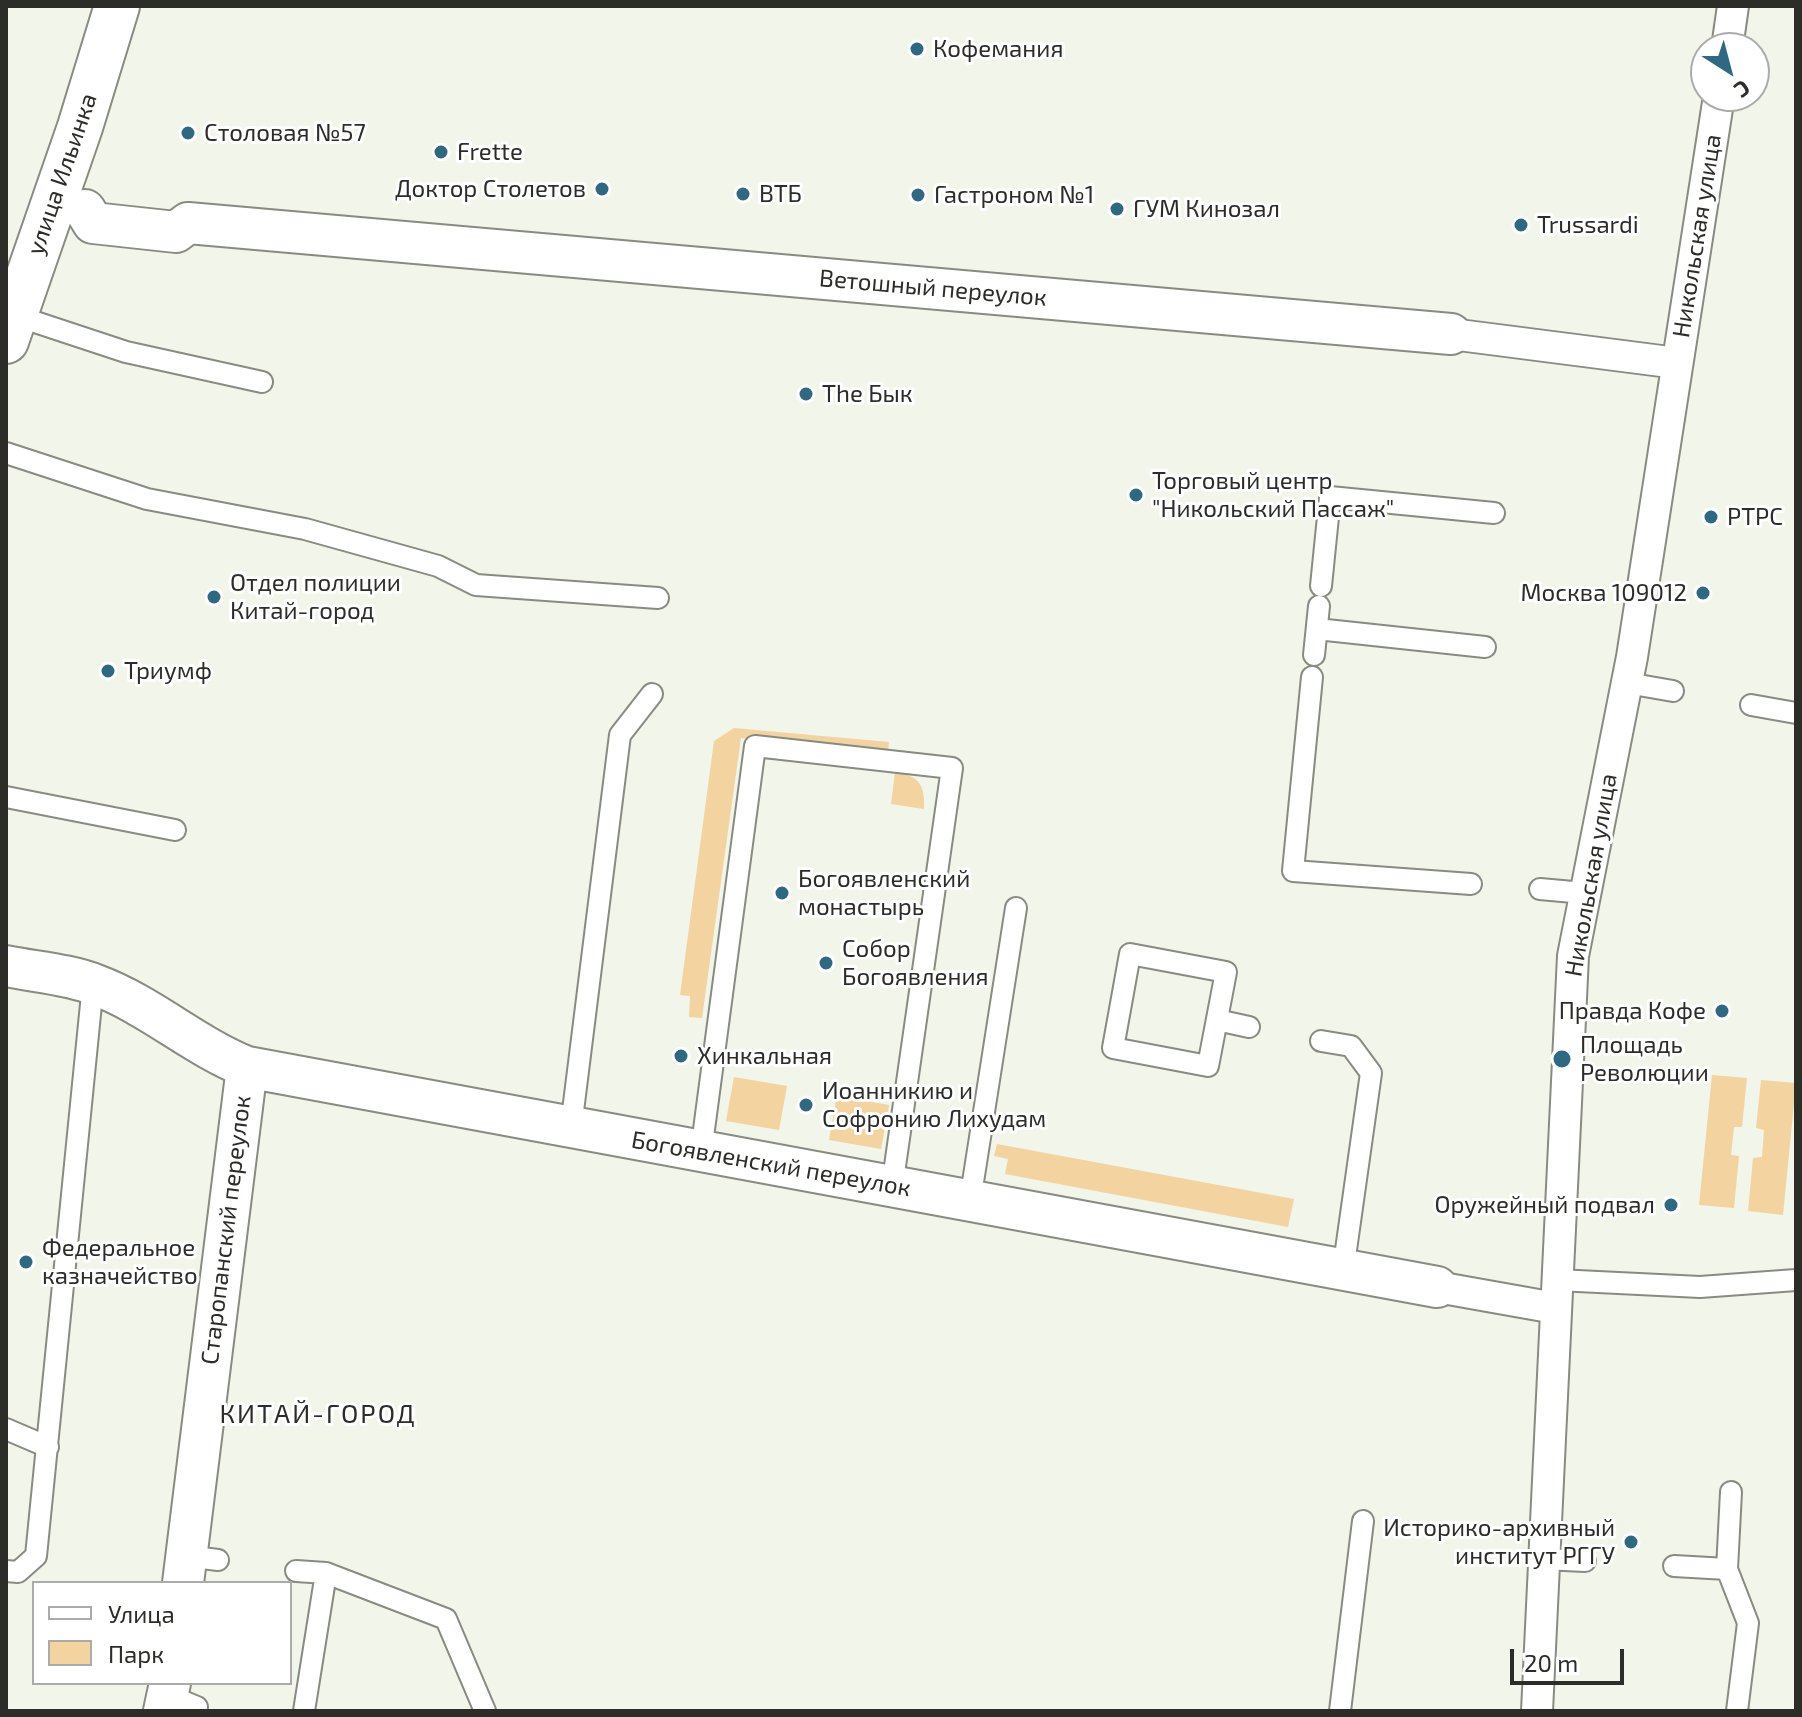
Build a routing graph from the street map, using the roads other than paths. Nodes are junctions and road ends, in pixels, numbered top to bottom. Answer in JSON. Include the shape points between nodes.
{"nodes":[{"id":1,"x":117,"y":6,"type":"edge"},
{"id":2,"x":1733,"y":6,"type":"edge"},
{"id":3,"x":1729,"y":32,"type":"edge"},
{"id":4,"x":1716,"y":112,"type":"edge"},
{"id":5,"x":68,"y":209,"type":"junction"},
{"id":6,"x":9,"y":330,"type":"edge"},
{"id":7,"x":1451,"y":334,"type":"joint"},
{"id":8,"x":1677,"y":363,"type":"junction"},
{"id":9,"x":262,"y":382,"type":"dead end"},
{"id":10,"x":6,"y":453,"type":"edge"},
{"id":11,"x":1494,"y":513,"type":"dead end"},
{"id":12,"x":658,"y":598,"type":"dead end"},
{"id":13,"x":1317,"y":629,"type":"junction"},
{"id":14,"x":1485,"y":647,"type":"dead end"},
{"id":15,"x":1314,"y":655,"type":"dead end"},
{"id":16,"x":1312,"y":677,"type":"dead end"},
{"id":17,"x":1627,"y":683,"type":"junction"},
{"id":18,"x":1673,"y":691,"type":"dead end"},
{"id":19,"x":652,"y":694,"type":"dead end"},
{"id":20,"x":1751,"y":705,"type":"dead end"},
{"id":21,"x":1796,"y":713,"type":"edge"},
{"id":22,"x":6,"y":797,"type":"edge"},
{"id":23,"x":175,"y":830,"type":"dead end"},
{"id":24,"x":1471,"y":884,"type":"dead end"},
{"id":25,"x":1540,"y":889,"type":"dead end"},
{"id":26,"x":1584,"y":893,"type":"junction"},
{"id":27,"x":1016,"y":908,"type":"dead end"},
{"id":28,"x":6,"y":966,"type":"edge"},
{"id":29,"x":93,"y":984,"type":"junction"},
{"id":30,"x":1217,"y":1020,"type":"junction"},
{"id":31,"x":1249,"y":1027,"type":"dead end"},
{"id":32,"x":1321,"y":1041,"type":"dead end"},
{"id":33,"x":247,"y":1067,"type":"junction"},
{"id":34,"x":571,"y":1127,"type":"junction"},
{"id":35,"x":701,"y":1152,"type":"junction"},
{"id":36,"x":892,"y":1187,"type":"junction"},
{"id":37,"x":970,"y":1201,"type":"junction"},
{"id":38,"x":1343,"y":1271,"type":"junction"},
{"id":39,"x":1796,"y":1280,"type":"edge"},
{"id":40,"x":1437,"y":1287,"type":"joint"},
{"id":41,"x":1556,"y":1294,"type":"junction"},
{"id":42,"x":6,"y":1429,"type":"edge"},
{"id":43,"x":48,"y":1447,"type":"junction"},
{"id":44,"x":1731,"y":1492,"type":"dead end"},
{"id":45,"x":1363,"y":1521,"type":"dead end"},
{"id":46,"x":1543,"y":1559,"type":"junction"},
{"id":47,"x":1585,"y":1561,"type":"dead end"},
{"id":48,"x":195,"y":1566,"type":"edge"},
{"id":49,"x":1674,"y":1566,"type":"dead end"},
{"id":50,"x":1727,"y":1569,"type":"junction"},
{"id":51,"x":6,"y":1571,"type":"edge"},
{"id":52,"x":296,"y":1571,"type":"dead end"},
{"id":53,"x":326,"y":1573,"type":"junction"},
{"id":54,"x":304,"y":1711,"type":"edge"},
{"id":55,"x":485,"y":1711,"type":"edge"},
{"id":56,"x":1340,"y":1711,"type":"edge"},
{"id":57,"x":1537,"y":1711,"type":"edge"},
{"id":58,"x":1737,"y":1711,"type":"edge"}],
"edges":[{"from":1,"to":5,"type":"street","name":"улица Ильинка"},
{"from":2,"to":3,"type":"street"},
{"from":4,"to":8,"type":"street","name":"Никольская улица"},
{"from":5,"to":6,"type":"street","name":"улица Ильинка"},
{"from":5,"to":7,"type":"street","name":"Ветошный переулок","via":[[99,202],[178,211],[188,223]]},
{"from":6,"to":9,"type":"lane"},
{"from":7,"to":8,"type":"street","name":"Ветошный переулок"},
{"from":8,"to":17,"type":"street","name":"Никольская улица"},
{"from":10,"to":12,"type":"lane","via":[[147,499],[350,541],[438,566],[476,585]]},
{"from":11,"to":13,"type":"lane","via":[[1330,497]]},
{"from":13,"to":14,"type":"lane"},
{"from":13,"to":15,"type":"lane"},
{"from":16,"to":24,"type":"lane","via":[[1293,871]]},
{"from":17,"to":18,"type":"lane"},
{"from":17,"to":26,"type":"street","name":"Никольская улица"},
{"from":19,"to":34,"type":"lane","via":[[620,735]]},
{"from":20,"to":21,"type":"lane"},
{"from":22,"to":23,"type":"lane"},
{"from":25,"to":26,"type":"lane"},
{"from":26,"to":41,"type":"street","name":"Никольская улица","via":[[1573,956]]},
{"from":27,"to":37,"type":"lane"},
{"from":28,"to":29,"type":"street","name":"Богоявленский переулок"},
{"from":29,"to":33,"type":"street","name":"Богоявленский переулок"},
{"from":29,"to":43,"type":"lane"},
{"from":30,"to":30,"type":"lane","via":[[1226,972],[1130,954],[1113,1048],[1208,1066]]},
{"from":30,"to":31,"type":"lane"},
{"from":32,"to":38,"type":"lane","via":[[1351,1046],[1371,1073]]},
{"from":33,"to":34,"type":"street","name":"Богоявленский переулок"},
{"from":33,"to":48,"type":"street","name":"Старопанский переулок"},
{"from":34,"to":35,"type":"street","name":"Богоявленский переулок"},
{"from":35,"to":36,"type":"street","name":"Богоявленский переулок"},
{"from":35,"to":36,"type":"lane","via":[[755,746],[952,768]]},
{"from":36,"to":37,"type":"street","name":"Богоявленский переулок"},
{"from":37,"to":38,"type":"street","name":"Богоявленский переулок"},
{"from":38,"to":40,"type":"street","name":"Богоявленский переулок"},
{"from":39,"to":41,"type":"lane"},
{"from":40,"to":41,"type":"street","name":"Богоявленский переулок"},
{"from":41,"to":46,"type":"street","name":"Никольская улица"},
{"from":42,"to":43,"type":"lane"},
{"from":43,"to":51,"type":"lane","via":[[36,1556],[18,1572]]},
{"from":44,"to":50,"type":"lane"},
{"from":45,"to":56,"type":"lane"},
{"from":46,"to":47,"type":"lane"},
{"from":46,"to":57,"type":"street","name":"Никольская улица"},
{"from":49,"to":50,"type":"lane"},
{"from":50,"to":58,"type":"lane","via":[[1748,1623]]},
{"from":52,"to":53,"type":"lane"},
{"from":53,"to":54,"type":"lane"},
{"from":53,"to":55,"type":"lane","via":[[446,1619]]}]}
